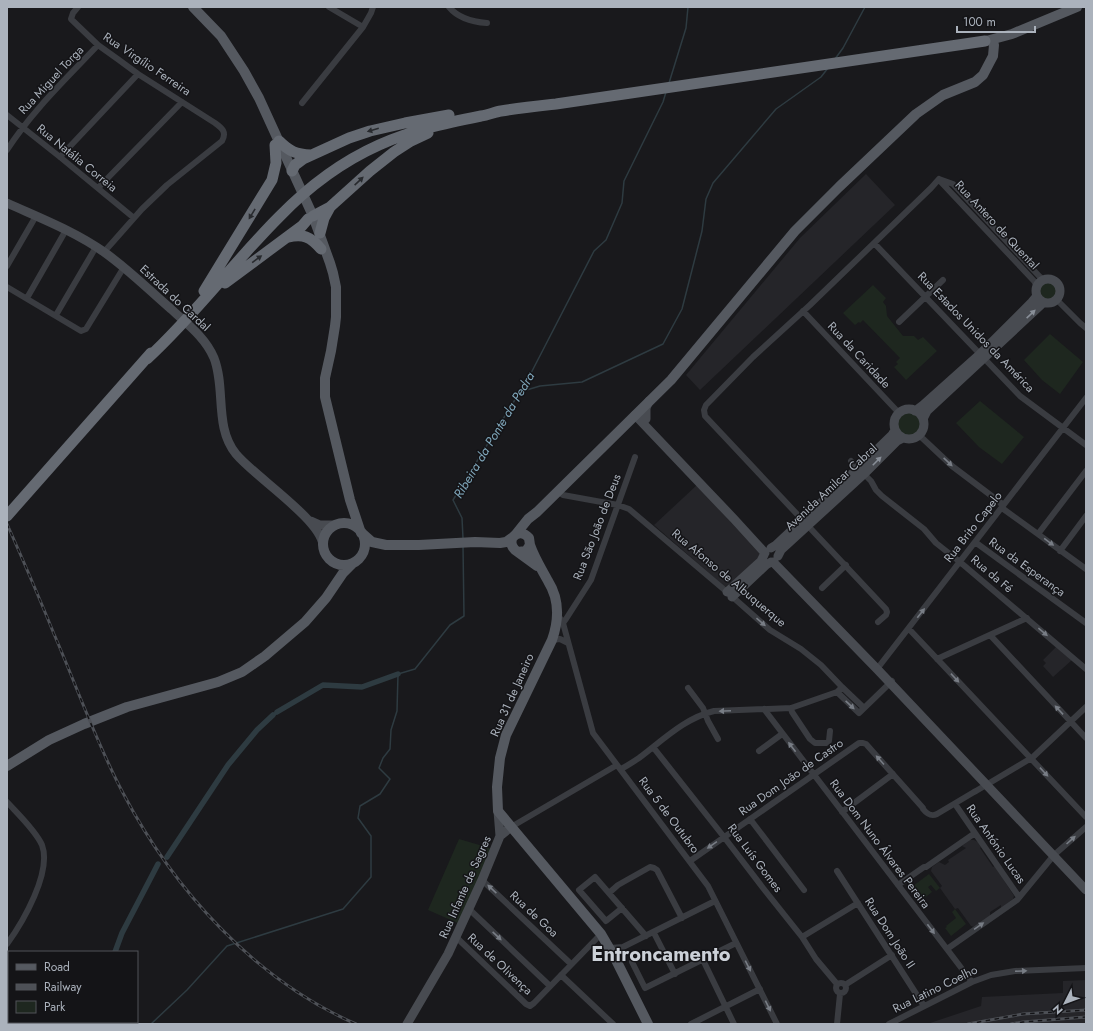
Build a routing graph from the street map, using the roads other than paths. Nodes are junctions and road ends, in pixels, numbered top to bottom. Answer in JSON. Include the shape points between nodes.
{"nodes":[{"id":1,"x":78,"y":7,"type":"edge"},
{"id":2,"x":193,"y":7,"type":"edge"},
{"id":3,"x":329,"y":7,"type":"edge"},
{"id":4,"x":373,"y":7,"type":"edge"},
{"id":5,"x":449,"y":7,"type":"edge"},
{"id":6,"x":1077,"y":7,"type":"edge"},
{"id":7,"x":487,"y":23,"type":"dead end"},
{"id":8,"x":363,"y":26,"type":"junction"},
{"id":9,"x":989,"y":40,"type":"junction"},
{"id":10,"x":98,"y":45,"type":"junction"},
{"id":11,"x":138,"y":74,"type":"junction"},
{"id":12,"x":182,"y":102,"type":"junction"},
{"id":13,"x":302,"y":104,"type":"dead end"},
{"id":14,"x":500,"y":111,"type":"junction"},
{"id":15,"x":7,"y":115,"type":"edge"},
{"id":16,"x":452,"y":115,"type":"junction"},
{"id":17,"x":466,"y":119,"type":"junction"},
{"id":18,"x":22,"y":127,"type":"junction"},
{"id":19,"x":277,"y":143,"type":"junction"},
{"id":20,"x":7,"y":150,"type":"edge"},
{"id":21,"x":311,"y":155,"type":"junction"},
{"id":22,"x":60,"y":157,"type":"junction"},
{"id":23,"x":292,"y":176,"type":"junction"},
{"id":24,"x":939,"y":179,"type":"junction"},
{"id":25,"x":272,"y":180,"type":"junction"},
{"id":26,"x":98,"y":188,"type":"junction"},
{"id":27,"x":7,"y":203,"type":"edge"},
{"id":28,"x":330,"y":207,"type":"junction"},
{"id":29,"x":308,"y":213,"type":"junction"},
{"id":30,"x":36,"y":216,"type":"junction"},
{"id":31,"x":134,"y":218,"type":"junction"},
{"id":32,"x":66,"y":230,"type":"junction"},
{"id":33,"x":320,"y":233,"type":"junction"},
{"id":34,"x":287,"y":237,"type":"junction"},
{"id":35,"x":874,"y":243,"type":"junction"},
{"id":36,"x":96,"y":246,"type":"junction"},
{"id":37,"x":321,"y":248,"type":"junction"},
{"id":38,"x":104,"y":252,"type":"junction"},
{"id":39,"x":7,"y":266,"type":"edge"},
{"id":40,"x":124,"y":267,"type":"junction"},
{"id":41,"x":943,"y":280,"type":"dead end"},
{"id":42,"x":7,"y":287,"type":"edge"},
{"id":43,"x":1040,"y":291,"type":"junction"},
{"id":44,"x":204,"y":296,"type":"junction"},
{"id":45,"x":336,"y":296,"type":"junction"},
{"id":46,"x":926,"y":297,"type":"junction"},
{"id":47,"x":27,"y":298,"type":"junction"},
{"id":48,"x":1057,"y":300,"type":"junction"},
{"id":49,"x":803,"y":311,"type":"junction"},
{"id":50,"x":56,"y":316,"type":"junction"},
{"id":51,"x":899,"y":322,"type":"dead end"},
{"id":52,"x":1086,"y":328,"type":"edge"},
{"id":53,"x":982,"y":356,"type":"junction"},
{"id":54,"x":1086,"y":398,"type":"edge"},
{"id":55,"x":649,"y":401,"type":"junction"},
{"id":56,"x":915,"y":411,"type":"junction"},
{"id":57,"x":637,"y":413,"type":"junction"},
{"id":58,"x":899,"y":414,"type":"junction"},
{"id":59,"x":923,"y":419,"type":"junction"},
{"id":60,"x":645,"y":422,"type":"junction"},
{"id":61,"x":628,"y":423,"type":"junction"},
{"id":62,"x":1063,"y":428,"type":"junction"},
{"id":63,"x":895,"y":430,"type":"junction"},
{"id":64,"x":919,"y":435,"type":"junction"},
{"id":65,"x":903,"y":438,"type":"junction"},
{"id":66,"x":1086,"y":445,"type":"edge"},
{"id":67,"x":635,"y":457,"type":"dead end"},
{"id":68,"x":852,"y":461,"type":"dead end"},
{"id":69,"x":861,"y":471,"type":"junction"},
{"id":70,"x":1086,"y":471,"type":"edge"},
{"id":71,"x":558,"y":492,"type":"junction"},
{"id":72,"x":350,"y":500,"type":"junction"},
{"id":73,"x":618,"y":505,"type":"junction"},
{"id":74,"x":1002,"y":508,"type":"junction"},
{"id":75,"x":537,"y":512,"type":"junction"},
{"id":76,"x":7,"y":516,"type":"edge"},
{"id":77,"x":305,"y":516,"type":"junction"},
{"id":78,"x":1086,"y":516,"type":"edge"},
{"id":79,"x":806,"y":523,"type":"junction"},
{"id":80,"x":337,"y":524,"type":"junction"},
{"id":81,"x":362,"y":534,"type":"junction"},
{"id":82,"x":1038,"y":534,"type":"junction"},
{"id":83,"x":514,"y":536,"type":"junction"},
{"id":84,"x":529,"y":541,"type":"junction"},
{"id":85,"x":975,"y":542,"type":"junction"},
{"id":86,"x":475,"y":544,"type":"junction"},
{"id":87,"x":323,"y":545,"type":"junction"},
{"id":88,"x":386,"y":545,"type":"junction"},
{"id":89,"x":1060,"y":550,"type":"junction"},
{"id":90,"x":517,"y":551,"type":"junction"},
{"id":91,"x":767,"y":551,"type":"junction"},
{"id":92,"x":328,"y":558,"type":"junction"},
{"id":93,"x":357,"y":560,"type":"junction"},
{"id":94,"x":775,"y":560,"type":"junction"},
{"id":95,"x":960,"y":562,"type":"junction"},
{"id":96,"x":846,"y":565,"type":"junction"},
{"id":97,"x":540,"y":568,"type":"junction"},
{"id":98,"x":1086,"y":570,"type":"edge"},
{"id":99,"x":822,"y":588,"type":"dead end"},
{"id":100,"x":330,"y":593,"type":"junction"},
{"id":101,"x":730,"y":594,"type":"junction"},
{"id":102,"x":1027,"y":618,"type":"junction"},
{"id":103,"x":560,"y":619,"type":"junction"},
{"id":104,"x":878,"y":622,"type":"dead end"},
{"id":105,"x":1086,"y":623,"type":"edge"},
{"id":106,"x":908,"y":629,"type":"junction"},
{"id":107,"x":990,"y":635,"type":"junction"},
{"id":108,"x":552,"y":640,"type":"junction"},
{"id":109,"x":568,"y":643,"type":"junction"},
{"id":110,"x":936,"y":659,"type":"junction"},
{"id":111,"x":879,"y":668,"type":"junction"},
{"id":112,"x":1086,"y":669,"type":"edge"},
{"id":113,"x":892,"y":682,"type":"junction"},
{"id":114,"x":842,"y":687,"type":"junction"},
{"id":115,"x":688,"y":688,"type":"dead end"},
{"id":116,"x":836,"y":692,"type":"junction"},
{"id":117,"x":1086,"y":707,"type":"edge"},
{"id":118,"x":791,"y":708,"type":"junction"},
{"id":119,"x":864,"y":708,"type":"junction"},
{"id":120,"x":764,"y":709,"type":"junction"},
{"id":121,"x":705,"y":714,"type":"junction"},
{"id":122,"x":1070,"y":722,"type":"junction"},
{"id":123,"x":830,"y":731,"type":"dead end"},
{"id":124,"x":782,"y":734,"type":"junction"},
{"id":125,"x":1086,"y":738,"type":"edge"},
{"id":126,"x":718,"y":739,"type":"dead end"},
{"id":127,"x":653,"y":747,"type":"junction"},
{"id":128,"x":760,"y":751,"type":"dead end"},
{"id":129,"x":1031,"y":758,"type":"junction"},
{"id":130,"x":7,"y":766,"type":"edge"},
{"id":131,"x":619,"y":767,"type":"junction"},
{"id":132,"x":892,"y":774,"type":"junction"},
{"id":133,"x":813,"y":775,"type":"junction"},
{"id":134,"x":988,"y":783,"type":"junction"},
{"id":135,"x":7,"y":802,"type":"edge"},
{"id":136,"x":955,"y":804,"type":"junction"},
{"id":137,"x":498,"y":811,"type":"junction"},
{"id":138,"x":842,"y":812,"type":"junction"},
{"id":139,"x":1086,"y":817,"type":"edge"},
{"id":140,"x":750,"y":819,"type":"junction"},
{"id":141,"x":1086,"y":826,"type":"edge"},
{"id":142,"x":511,"y":827,"type":"junction"},
{"id":143,"x":975,"y":833,"type":"junction"},
{"id":144,"x":500,"y":836,"type":"junction"},
{"id":145,"x":724,"y":836,"type":"junction"},
{"id":146,"x":1055,"y":854,"type":"junction"},
{"id":147,"x":690,"y":861,"type":"junction"},
{"id":148,"x":837,"y":871,"type":"dead end"},
{"id":149,"x":482,"y":880,"type":"junction"},
{"id":150,"x":1086,"y":884,"type":"edge"},
{"id":151,"x":898,"y":885,"type":"junction"},
{"id":152,"x":804,"y":890,"type":"dead end"},
{"id":153,"x":1086,"y":890,"type":"edge"},
{"id":154,"x":609,"y":892,"type":"junction"},
{"id":155,"x":1019,"y":897,"type":"junction"},
{"id":156,"x":715,"y":901,"type":"junction"},
{"id":157,"x":858,"y":903,"type":"junction"},
{"id":158,"x":622,"y":908,"type":"junction"},
{"id":159,"x":469,"y":909,"type":"junction"},
{"id":160,"x":682,"y":918,"type":"junction"},
{"id":161,"x":654,"y":932,"type":"junction"},
{"id":162,"x":602,"y":934,"type":"junction"},
{"id":163,"x":646,"y":936,"type":"junction"},
{"id":164,"x":456,"y":937,"type":"junction"},
{"id":165,"x":802,"y":937,"type":"junction"},
{"id":166,"x":736,"y":943,"type":"junction"},
{"id":167,"x":7,"y":944,"type":"edge"},
{"id":168,"x":623,"y":947,"type":"junction"},
{"id":169,"x":610,"y":948,"type":"junction"},
{"id":170,"x":946,"y":949,"type":"junction"},
{"id":171,"x":892,"y":955,"type":"junction"},
{"id":172,"x":615,"y":958,"type":"junction"},
{"id":173,"x":702,"y":960,"type":"junction"},
{"id":174,"x":632,"y":962,"type":"dead end"},
{"id":175,"x":572,"y":964,"type":"junction"},
{"id":176,"x":1086,"y":968,"type":"edge"},
{"id":177,"x":675,"y":974,"type":"junction"},
{"id":178,"x":561,"y":975,"type":"junction"},
{"id":179,"x":972,"y":982,"type":"junction"},
{"id":180,"x":838,"y":984,"type":"junction"},
{"id":181,"x":845,"y":985,"type":"junction"},
{"id":182,"x":550,"y":986,"type":"junction"},
{"id":183,"x":760,"y":989,"type":"junction"},
{"id":184,"x":840,"y":994,"type":"junction"},
{"id":185,"x":725,"y":1006,"type":"junction"},
{"id":186,"x":924,"y":1006,"type":"junction"},
{"id":187,"x":407,"y":1024,"type":"edge"},
{"id":188,"x":613,"y":1024,"type":"edge"},
{"id":189,"x":648,"y":1024,"type":"edge"},
{"id":190,"x":691,"y":1024,"type":"edge"},
{"id":191,"x":734,"y":1024,"type":"edge"},
{"id":192,"x":777,"y":1024,"type":"edge"},
{"id":193,"x":837,"y":1024,"type":"edge"},
{"id":194,"x":889,"y":1024,"type":"edge"}],
"edges":[{"from":1,"to":10,"type":"street","name":"Rua Virgílio Ferreira","via":[[71,19]]},
{"from":2,"to":19,"type":"main road","via":[[221,36],[244,71],[255,101]]},
{"from":3,"to":8,"type":"street"},
{"from":4,"to":8,"type":"street"},
{"from":5,"to":7,"type":"street","via":[[454,13],[474,22]]},
{"from":6,"to":9,"type":"main road","via":[[1019,31]]},
{"from":8,"to":13,"type":"street"},
{"from":9,"to":14,"type":"highway"},
{"from":9,"to":55,"type":"main road","via":[[990,61],[983,75],[976,82],[943,95],[916,114],[839,187],[795,231],[671,380]]},
{"from":10,"to":11,"type":"street","name":"Rua Virgílio Ferreira"},
{"from":10,"to":18,"type":"street","name":"Rua Miguel Torga"},
{"from":11,"to":12,"type":"street","name":"Rua Virgílio Ferreira"},
{"from":11,"to":22,"type":"street"},
{"from":12,"to":26,"type":"street"},
{"from":12,"to":31,"type":"street","name":"Rua Virgílio Ferreira","via":[[215,123],[225,133],[224,137],[166,186]]},
{"from":14,"to":16,"type":"highway","via":[[485,110]]},
{"from":14,"to":17,"type":"highway"},
{"from":15,"to":18,"type":"street","name":"Rua Natália Correia"},
{"from":16,"to":21,"type":"highway","one_way":true,"via":[[370,131]]},
{"from":16,"to":44,"type":"highway","via":[[379,140],[325,170],[272,218]]},
{"from":28,"to":17,"type":"highway","one_way":true,"via":[[402,146],[425,134]]},
{"from":17,"to":44,"type":"highway","via":[[400,136],[360,154],[329,173],[279,217]]},
{"from":18,"to":20,"type":"street","name":"Rua Miguel Torga"},
{"from":18,"to":22,"type":"street","name":"Rua Natália Correia"},
{"from":19,"to":21,"type":"highway","via":[[298,154]]},
{"from":19,"to":23,"type":"main road"},
{"from":19,"to":25,"type":"highway"},
{"from":21,"to":23,"type":"highway","via":[[296,163]]},
{"from":22,"to":26,"type":"street","name":"Rua Natália Correia"},
{"from":23,"to":25,"type":"highway","via":[[279,175]]},
{"from":23,"to":29,"type":"main road"},
{"from":24,"to":35,"type":"street"},
{"from":24,"to":43,"type":"street","name":"Rua Antero de Quental","via":[[1034,281]]},
{"from":24,"to":43,"type":"street","name":"Rua Antero de Quental","via":[[953,184],[1034,271]]},
{"from":25,"to":44,"type":"highway","one_way":true},
{"from":26,"to":31,"type":"street","name":"Rua Natália Correia"},
{"from":27,"to":30,"type":"street","name":"Estrada do Cardal"},
{"from":28,"to":29,"type":"highway"},
{"from":28,"to":33,"type":"highway"},
{"from":29,"to":33,"type":"main road"},
{"from":29,"to":34,"type":"highway","via":[[302,226]]},
{"from":29,"to":37,"type":"main road"},
{"from":30,"to":32,"type":"street","name":"Estrada do Cardal"},
{"from":30,"to":39,"type":"street"},
{"from":31,"to":38,"type":"street"},
{"from":32,"to":36,"type":"street","name":"Estrada do Cardal"},
{"from":32,"to":47,"type":"street"},
{"from":33,"to":45,"type":"main road","via":[[333,273]]},
{"from":34,"to":37,"type":"highway","via":[[306,237]]},
{"from":44,"to":34,"type":"highway","one_way":true},
{"from":35,"to":46,"type":"street","name":"Rua Estados Unidos da América"},
{"from":35,"to":49,"type":"street"},
{"from":36,"to":38,"type":"street","name":"Estrada do Cardal"},
{"from":36,"to":50,"type":"street"},
{"from":37,"to":45,"type":"main road"},
{"from":38,"to":40,"type":"street","name":"Estrada do Cardal"},
{"from":40,"to":50,"type":"street","via":[[86,329],[81,331]]},
{"from":40,"to":77,"type":"street","name":"Estrada do Cardal","via":[[198,334],[209,348],[220,382],[222,419],[230,446],[248,466]]},
{"from":41,"to":46,"type":"street"},
{"from":42,"to":47,"type":"street"},
{"from":43,"to":48,"type":"street","via":[[1050,304]]},
{"from":43,"to":48,"type":"street","via":[[1048,279],[1056,282],[1061,293]]},
{"from":43,"to":53,"type":"street"},
{"from":44,"to":76,"type":"highway","via":[[157,345]]},
{"from":45,"to":72,"type":"main road","via":[[335,326],[324,378],[324,391]]},
{"from":46,"to":51,"type":"street"},
{"from":46,"to":53,"type":"street","name":"Rua Estados Unidos da América"},
{"from":47,"to":50,"type":"street"},
{"from":48,"to":52,"type":"street"},
{"from":49,"to":58,"type":"street","name":"Rua da Caridade"},
{"from":49,"to":79,"type":"street","via":[[753,357],[704,410],[705,416]]},
{"from":53,"to":56,"type":"street"},
{"from":53,"to":59,"type":"street","via":[[927,411]]},
{"from":53,"to":62,"type":"street","name":"Rua Estados Unidos da América","via":[[1020,396]]},
{"from":54,"to":62,"type":"street","name":"Rua Brito Capelo"},
{"from":55,"to":57,"type":"main road"},
{"from":55,"to":60,"type":"street"},
{"from":56,"to":58,"type":"street","via":[[906,410]]},
{"from":56,"to":59,"type":"street"},
{"from":57,"to":60,"type":"street"},
{"from":57,"to":61,"type":"main road"},
{"from":58,"to":63,"type":"street","via":[[894,421]]},
{"from":59,"to":64,"type":"street","via":[[924,428]]},
{"from":60,"to":61,"type":"street"},
{"from":60,"to":91,"type":"street"},
{"from":61,"to":71,"type":"main road"},
{"from":62,"to":66,"type":"street","name":"Rua Estados Unidos da América"},
{"from":62,"to":74,"type":"street","name":"Rua Brito Capelo"},
{"from":63,"to":65,"type":"street"},
{"from":63,"to":69,"type":"street","name":"Avenida Amilcar Cabral"},
{"from":64,"to":65,"type":"street","via":[[912,439]]},
{"from":64,"to":74,"type":"street","one_way":true,"via":[[952,466],[1001,503]]},
{"from":69,"to":65,"type":"street","name":"Avenida Amilcar Cabral","one_way":true},
{"from":67,"to":73,"type":"street","name":"Rua São João de Deus"},
{"from":68,"to":69,"type":"street","name":"Rua da Fé"},
{"from":69,"to":79,"type":"street","name":"Avenida Amilcar Cabral"},
{"from":69,"to":95,"type":"street","name":"Rua da Fé","via":[[882,496]]},
{"from":70,"to":82,"type":"street"},
{"from":71,"to":73,"type":"street","name":"Rua Afonso de Albuquerque"},
{"from":71,"to":75,"type":"main road"},
{"from":72,"to":80,"type":"main road","via":[[351,507],[346,518]]},
{"from":72,"to":81,"type":"main road"},
{"from":73,"to":101,"type":"street","name":"Rua Afonso de Albuquerque","via":[[629,509]]},
{"from":73,"to":103,"type":"street","name":"Rua São João de Deus","via":[[591,580],[566,619]]},
{"from":74,"to":82,"type":"street"},
{"from":74,"to":85,"type":"street","name":"Rua Brito Capelo"},
{"from":75,"to":83,"type":"main road"},
{"from":75,"to":84,"type":"main road","via":[[530,527]]},
{"from":77,"to":80,"type":"street","via":[[320,525]]},
{"from":77,"to":87,"type":"street","via":[[318,532]]},
{"from":78,"to":89,"type":"street"},
{"from":79,"to":91,"type":"street","name":"Avenida Amilcar Cabral"},
{"from":79,"to":94,"type":"street","name":"Avenida Amilcar Cabral"},
{"from":79,"to":96,"type":"street"},
{"from":80,"to":81,"type":"main road","via":[[353,525]]},
{"from":80,"to":87,"type":"main road","via":[[326,533]]},
{"from":81,"to":88,"type":"main road","via":[[372,542]]},
{"from":81,"to":93,"type":"main road","via":[[365,540],[364,552]]},
{"from":82,"to":89,"type":"street","one_way":true},
{"from":83,"to":84,"type":"main road","via":[[523,533]]},
{"from":83,"to":86,"type":"main road","via":[[506,542]]},
{"from":83,"to":90,"type":"main road","via":[[511,544]]},
{"from":84,"to":90,"type":"main road","via":[[526,551]]},
{"from":84,"to":97,"type":"main road"},
{"from":85,"to":95,"type":"street","name":"Rua Brito Capelo"},
{"from":85,"to":105,"type":"street","name":"Rua da Esperança"},
{"from":86,"to":88,"type":"main road"},
{"from":86,"to":90,"type":"main road"},
{"from":87,"to":92,"type":"main road"},
{"from":88,"to":93,"type":"main road","via":[[370,550]]},
{"from":89,"to":98,"type":"street"},
{"from":90,"to":97,"type":"main road"},
{"from":91,"to":94,"type":"street","via":[[765,559]]},
{"from":91,"to":101,"type":"street","name":"Avenida Amilcar Cabral"},
{"from":92,"to":93,"type":"main road","via":[[340,565],[348,565]]},
{"from":92,"to":100,"type":"main road","via":[[334,578]]},
{"from":93,"to":100,"type":"main road","via":[[343,573]]},
{"from":94,"to":101,"type":"street","name":"Avenida Amilcar Cabral"},
{"from":94,"to":111,"type":"street"},
{"from":95,"to":102,"type":"street","name":"Rua da Fé"},
{"from":106,"to":95,"type":"street","name":"Rua Brito Capelo","one_way":true},
{"from":96,"to":99,"type":"street"},
{"from":96,"to":104,"type":"street","via":[[886,609],[886,615]]},
{"from":97,"to":103,"type":"main road","via":[[549,582]]},
{"from":100,"to":130,"type":"main road","via":[[298,629],[242,672],[218,682],[136,704],[99,718],[49,740]]},
{"from":101,"to":114,"type":"street","name":"Rua Afonso de Albuquerque","one_way":true,"via":[[770,630],[821,665]]},
{"from":102,"to":107,"type":"street"},
{"from":102,"to":112,"type":"street","name":"Rua da Fé","one_way":true},
{"from":103,"to":108,"type":"main road","name":"Rua 31 de Janeiro"},
{"from":103,"to":109,"type":"street","name":"Rua 5 de Outubro"},
{"from":106,"to":110,"type":"street"},
{"from":106,"to":111,"type":"street","name":"Rua Brito Capelo"},
{"from":107,"to":110,"type":"street"},
{"from":122,"to":107,"type":"street","one_way":true},
{"from":108,"to":109,"type":"street","via":[[560,639]]},
{"from":108,"to":137,"type":"main road","name":"Rua 31 de Janeiro","via":[[506,735],[496,787]]},
{"from":109,"to":131,"type":"street","name":"Rua 5 de Outubro","via":[[593,733]]},
{"from":110,"to":129,"type":"street","one_way":true},
{"from":111,"to":113,"type":"street"},
{"from":113,"to":119,"type":"street"},
{"from":113,"to":134,"type":"street"},
{"from":114,"to":116,"type":"street"},
{"from":114,"to":119,"type":"street","name":"Rua Afonso de Albuquerque"},
{"from":115,"to":121,"type":"street"},
{"from":116,"to":118,"type":"street","name":"Rua Infante de Sagres"},
{"from":116,"to":119,"type":"street","one_way":true,"via":[[859,713]]},
{"from":117,"to":122,"type":"street"},
{"from":118,"to":120,"type":"street","name":"Rua Infante de Sagres"},
{"from":118,"to":123,"type":"street","via":[[815,743],[829,741]]},
{"from":120,"to":121,"type":"street","name":"Rua Infante de Sagres","one_way":true,"via":[[714,711]]},
{"from":120,"to":124,"type":"street","name":"Rua Dom Nuno Álvares Pereira"},
{"from":121,"to":126,"type":"street"},
{"from":121,"to":127,"type":"street","name":"Rua Infante de Sagres","via":[[671,732]]},
{"from":122,"to":125,"type":"street"},
{"from":122,"to":129,"type":"street"},
{"from":124,"to":128,"type":"street"},
{"from":133,"to":124,"type":"street","name":"Rua Dom Nuno Álvares Pereira","one_way":true},
{"from":127,"to":131,"type":"street","name":"Rua Infante de Sagres","via":[[639,758]]},
{"from":127,"to":145,"type":"street","name":"Rua Luís Gomes"},
{"from":129,"to":134,"type":"street"},
{"from":129,"to":139,"type":"street","one_way":true},
{"from":131,"to":142,"type":"street","name":"Rua Infante de Sagres"},
{"from":131,"to":147,"type":"street","name":"Rua 5 de Outubro"},
{"from":132,"to":133,"type":"street","name":"Rua Dom João de Castro","one_way":true,"via":[[866,744],[861,743]]},
{"from":132,"to":136,"type":"street","name":"Rua Dom João de Castro","via":[[931,816]]},
{"from":132,"to":138,"type":"street"},
{"from":133,"to":138,"type":"street","name":"Rua Dom Nuno Álvares Pereira"},
{"from":133,"to":140,"type":"street","name":"Rua Dom João de Castro"},
{"from":134,"to":136,"type":"street"},
{"from":134,"to":146,"type":"street"},
{"from":135,"to":167,"type":"street","via":[[38,838],[44,860],[32,902]]},
{"from":136,"to":143,"type":"street","name":"Rua António Lucas"},
{"from":137,"to":142,"type":"main road"},
{"from":137,"to":144,"type":"street","name":"Rua 31 de Janeiro"},
{"from":138,"to":151,"type":"street","name":"Rua Dom Nuno Álvares Pereira"},
{"from":140,"to":145,"type":"street","name":"Rua Dom João de Castro"},
{"from":140,"to":152,"type":"street"},
{"from":146,"to":141,"type":"street","one_way":true},
{"from":142,"to":144,"type":"street","name":"Rua Infante de Sagres"},
{"from":142,"to":162,"type":"main road"},
{"from":143,"to":151,"type":"street"},
{"from":143,"to":155,"type":"street","name":"Rua António Lucas"},
{"from":144,"to":149,"type":"street","name":"Rua Infante de Sagres"},
{"from":145,"to":147,"type":"street","name":"Rua Dom João de Castro","one_way":true},
{"from":145,"to":165,"type":"street","name":"Rua Luís Gomes"},
{"from":146,"to":150,"type":"street"},
{"from":146,"to":153,"type":"street"},
{"from":146,"to":155,"type":"street"},
{"from":147,"to":156,"type":"street","name":"Rua 5 de Outubro","via":[[708,886]]},
{"from":148,"to":157,"type":"street","name":"Rua Dom João II"},
{"from":149,"to":159,"type":"street","name":"Rua Infante de Sagres"},
{"from":175,"to":149,"type":"street","name":"Rua de Goa","one_way":true},
{"from":151,"to":170,"type":"street","name":"Rua Dom Nuno Álvares Pereira","one_way":true},
{"from":154,"to":158,"type":"street"},
{"from":154,"to":158,"type":"street","via":[[595,877],[580,890],[606,921]]},
{"from":154,"to":160,"type":"street","via":[[650,867],[654,868]]},
{"from":170,"to":155,"type":"street","one_way":true},
{"from":156,"to":160,"type":"street"},
{"from":156,"to":166,"type":"street","name":"Rua 5 de Outubro"},
{"from":157,"to":165,"type":"street"},
{"from":157,"to":171,"type":"street","name":"Rua Dom João II"},
{"from":158,"to":163,"type":"street"},
{"from":159,"to":164,"type":"street","name":"Rua Infante de Sagres"},
{"from":159,"to":182,"type":"street","one_way":true},
{"from":160,"to":161,"type":"street"},
{"from":161,"to":163,"type":"street"},
{"from":161,"to":177,"type":"street"},
{"from":162,"to":169,"type":"main road"},
{"from":162,"to":175,"type":"street"},
{"from":163,"to":168,"type":"street"},
{"from":164,"to":182,"type":"street","name":"Rua de Olivença","via":[[526,1004],[534,1004]]},
{"from":164,"to":187,"type":"street","name":"Rua Infante de Sagres"},
{"from":165,"to":180,"type":"street","name":"Rua Luís Gomes","via":[[816,959]]},
{"from":166,"to":173,"type":"street"},
{"from":166,"to":183,"type":"street","name":"Rua 5 de Outubro","one_way":true},
{"from":168,"to":169,"type":"street"},
{"from":168,"to":172,"type":"street"},
{"from":169,"to":172,"type":"main road"},
{"from":170,"to":179,"type":"street","name":"Rua Dom Nuno Álvares Pereira"},
{"from":171,"to":181,"type":"street"},
{"from":171,"to":186,"type":"street","name":"Rua Dom João II"},
{"from":172,"to":189,"type":"main road"},
{"from":173,"to":177,"type":"street"},
{"from":173,"to":185,"type":"street"},
{"from":174,"to":177,"type":"street","via":[[645,988]]},
{"from":175,"to":178,"type":"street"},
{"from":179,"to":176,"type":"street","name":"Rua Latino Coelho","one_way":true,"via":[[1007,972]]},
{"from":178,"to":182,"type":"street"},
{"from":178,"to":188,"type":"street"},
{"from":179,"to":186,"type":"street","name":"Rua Latino Coelho"},
{"from":180,"to":181,"type":"street"},
{"from":180,"to":184,"type":"street","via":[[836,990]]},
{"from":181,"to":184,"type":"street","via":[[845,991]]},
{"from":183,"to":185,"type":"street"},
{"from":183,"to":192,"type":"street","name":"Rua 5 de Outubro","one_way":true},
{"from":184,"to":193,"type":"street"},
{"from":185,"to":190,"type":"street"},
{"from":185,"to":191,"type":"street"},
{"from":186,"to":194,"type":"street","name":"Rua Latino Coelho"}]}
